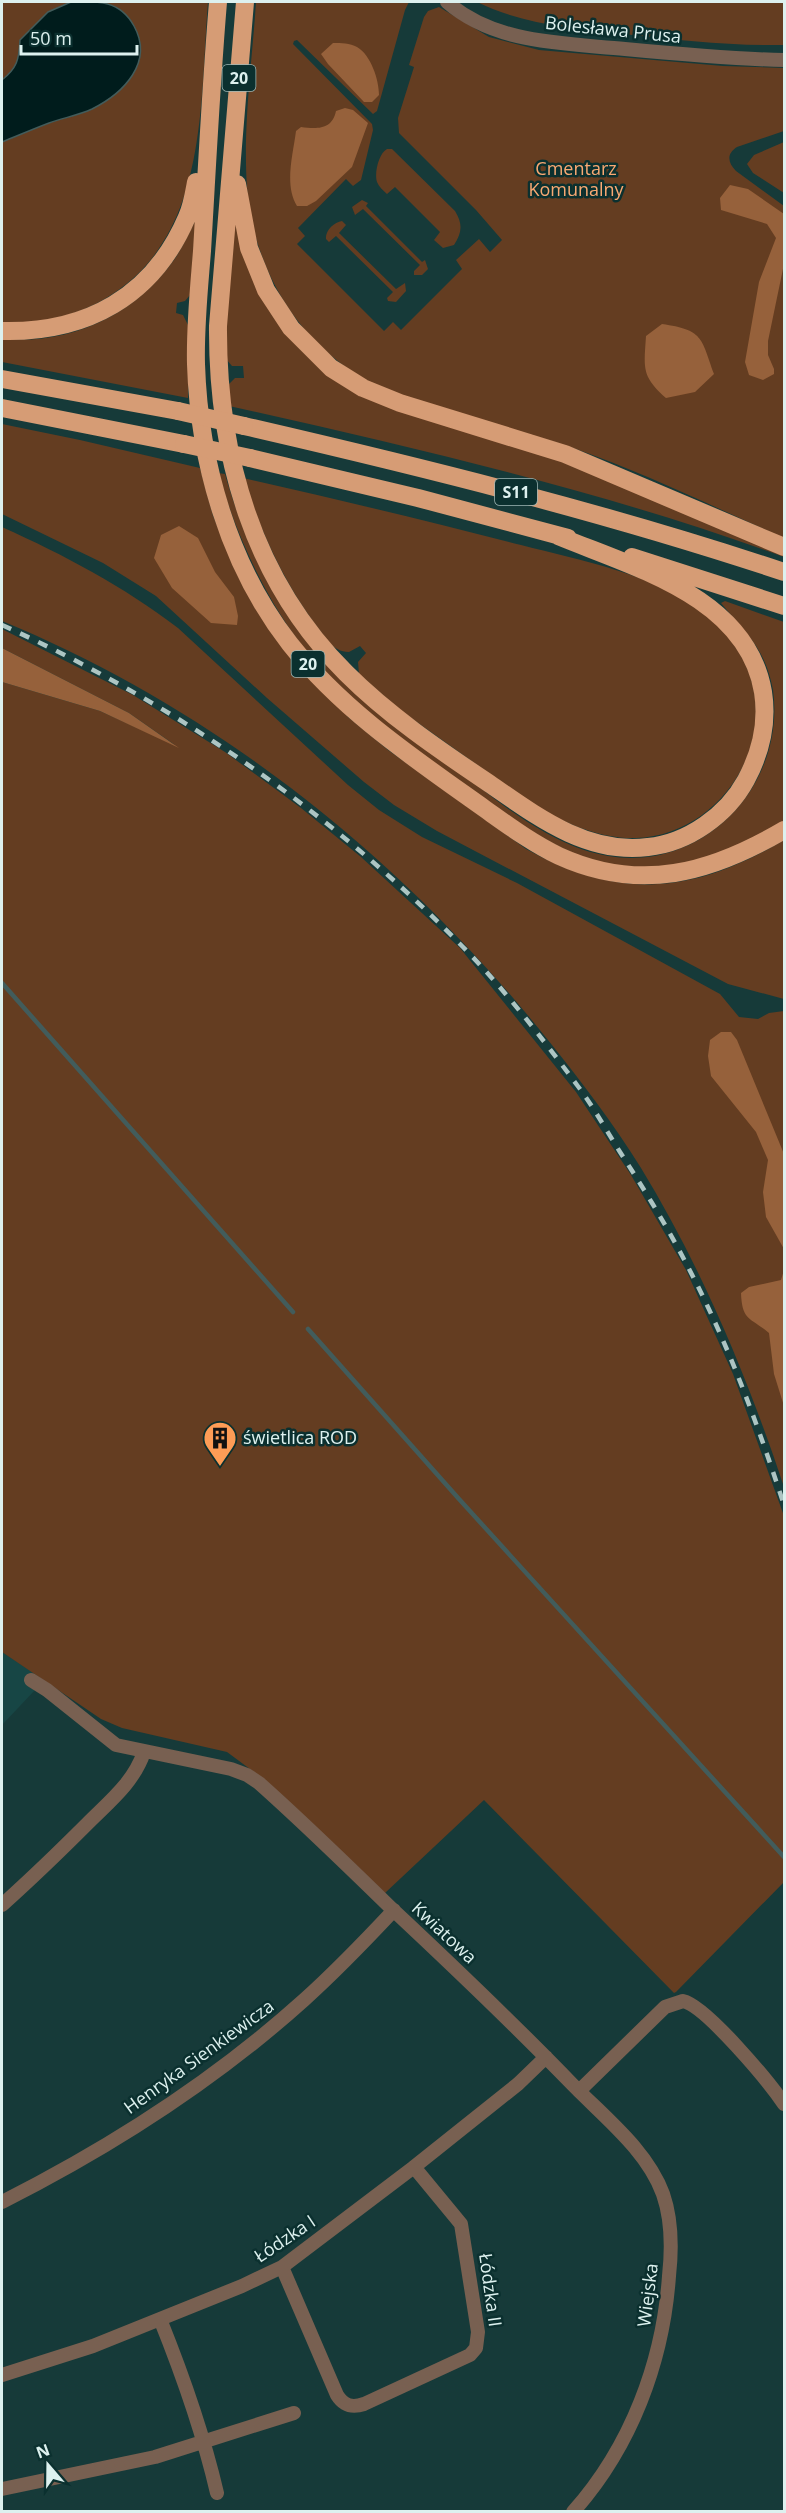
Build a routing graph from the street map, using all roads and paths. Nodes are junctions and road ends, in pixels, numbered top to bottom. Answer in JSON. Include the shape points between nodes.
{"nodes":[{"id":1,"x":218,"y":2,"type":"edge"},
{"id":2,"x":245,"y":2,"type":"edge"},
{"id":3,"x":447,"y":2,"type":"edge"},
{"id":4,"x":784,"y":60,"type":"edge"},
{"id":5,"x":207,"y":136,"type":"junction"},
{"id":6,"x":233,"y":155,"type":"junction"},
{"id":7,"x":2,"y":331,"type":"edge"},
{"id":8,"x":2,"y":379,"type":"edge"},
{"id":9,"x":2,"y":408,"type":"edge"},
{"id":10,"x":558,"y":536,"type":"junction"},
{"id":11,"x":784,"y":547,"type":"edge"},
{"id":12,"x":784,"y":572,"type":"edge"},
{"id":13,"x":784,"y":606,"type":"edge"},
{"id":14,"x":784,"y":830,"type":"edge"},
{"id":15,"x":31,"y":1680,"type":"dead end"},
{"id":16,"x":144,"y":1752,"type":"junction"},
{"id":17,"x":2,"y":1905,"type":"edge"},
{"id":18,"x":394,"y":1910,"type":"junction"},
{"id":19,"x":546,"y":2057,"type":"junction"},
{"id":20,"x":579,"y":2091,"type":"junction"},
{"id":21,"x":784,"y":2104,"type":"edge"},
{"id":22,"x":414,"y":2167,"type":"junction"},
{"id":23,"x":2,"y":2202,"type":"edge"},
{"id":24,"x":282,"y":2267,"type":"junction"},
{"id":25,"x":160,"y":2319,"type":"junction"},
{"id":26,"x":2,"y":2375,"type":"edge"},
{"id":27,"x":294,"y":2413,"type":"dead end"},
{"id":28,"x":205,"y":2442,"type":"junction"},
{"id":29,"x":2,"y":2489,"type":"edge"},
{"id":30,"x":217,"y":2493,"type":"dead end"},
{"id":31,"x":581,"y":2509,"type":"edge"}],
"edges":[{"from":1,"to":5,"type":"highway","number":"20"},
{"from":2,"to":6,"type":"highway","number":"20"},
{"from":3,"to":4,"type":"street","name":"Bolesława Prusa","via":[[487,26],[525,38],[703,57]]},
{"from":5,"to":7,"type":"highway","via":[[189,215],[174,245],[141,284],[117,303],[66,326],[28,332]]},
{"from":5,"to":14,"type":"highway","number":"20","via":[[196,362],[204,443],[233,542],[264,604],[290,644],[362,719],[525,837],[559,856],[592,868],[635,876],[666,874],[717,864]]},
{"from":6,"to":10,"type":"highway","via":[[218,326],[224,426],[243,504],[284,596],[322,647],[367,693],[434,746],[545,822],[595,843],[624,848],[670,843],[692,833],[722,811],[753,767],[765,723],[757,669],[736,633],[710,607],[667,582]]},
{"from":6,"to":11,"type":"highway","number":"20","via":[[255,267],[291,328],[331,368],[363,388],[400,403],[566,454]]},
{"from":8,"to":12,"type":"highway","number":"S11","bridge":true,"via":[[178,411],[441,473],[600,514]]},
{"from":9,"to":10,"type":"highway","number":"S11","bridge":true,"via":[[250,458]]},
{"from":10,"to":13,"type":"highway","number":"S11"},
{"from":15,"to":16,"type":"street","name":"Kwiatowa","via":[[111,1742]]},
{"from":16,"to":17,"type":"street","via":[[130,1781]]},
{"from":16,"to":18,"type":"street","name":"Kwiatowa","via":[[253,1778]]},
{"from":18,"to":19,"type":"street","name":"Kwiatowa"},
{"from":18,"to":23,"type":"street","name":"Henryka Sienkiewicza","via":[[304,1999],[240,2053],[112,2141]]},
{"from":19,"to":20,"type":"street","name":"Kwiatowa"},
{"from":19,"to":22,"type":"street","name":"Łódzka I"},
{"from":20,"to":21,"type":"street","via":[[665,2007],[683,2001],[694,2005],[758,2070]]},
{"from":20,"to":31,"type":"street","name":"Wiejska","via":[[656,2178],[668,2212],[671,2249],[666,2309],[649,2380],[614,2455]]},
{"from":22,"to":24,"type":"street","name":"Łódzka I"},
{"from":22,"to":24,"type":"street","name":"Łódzka II","via":[[461,2224],[478,2342],[473,2353],[364,2404],[351,2406],[341,2402]]},
{"from":24,"to":25,"type":"street","name":"Łódzka I"},
{"from":25,"to":26,"type":"street","name":"Łódzka I","via":[[71,2354]]},
{"from":25,"to":28,"type":"street"},
{"from":27,"to":28,"type":"street"},
{"from":28,"to":29,"type":"street","via":[[110,2468]]},
{"from":28,"to":30,"type":"street"}]}
